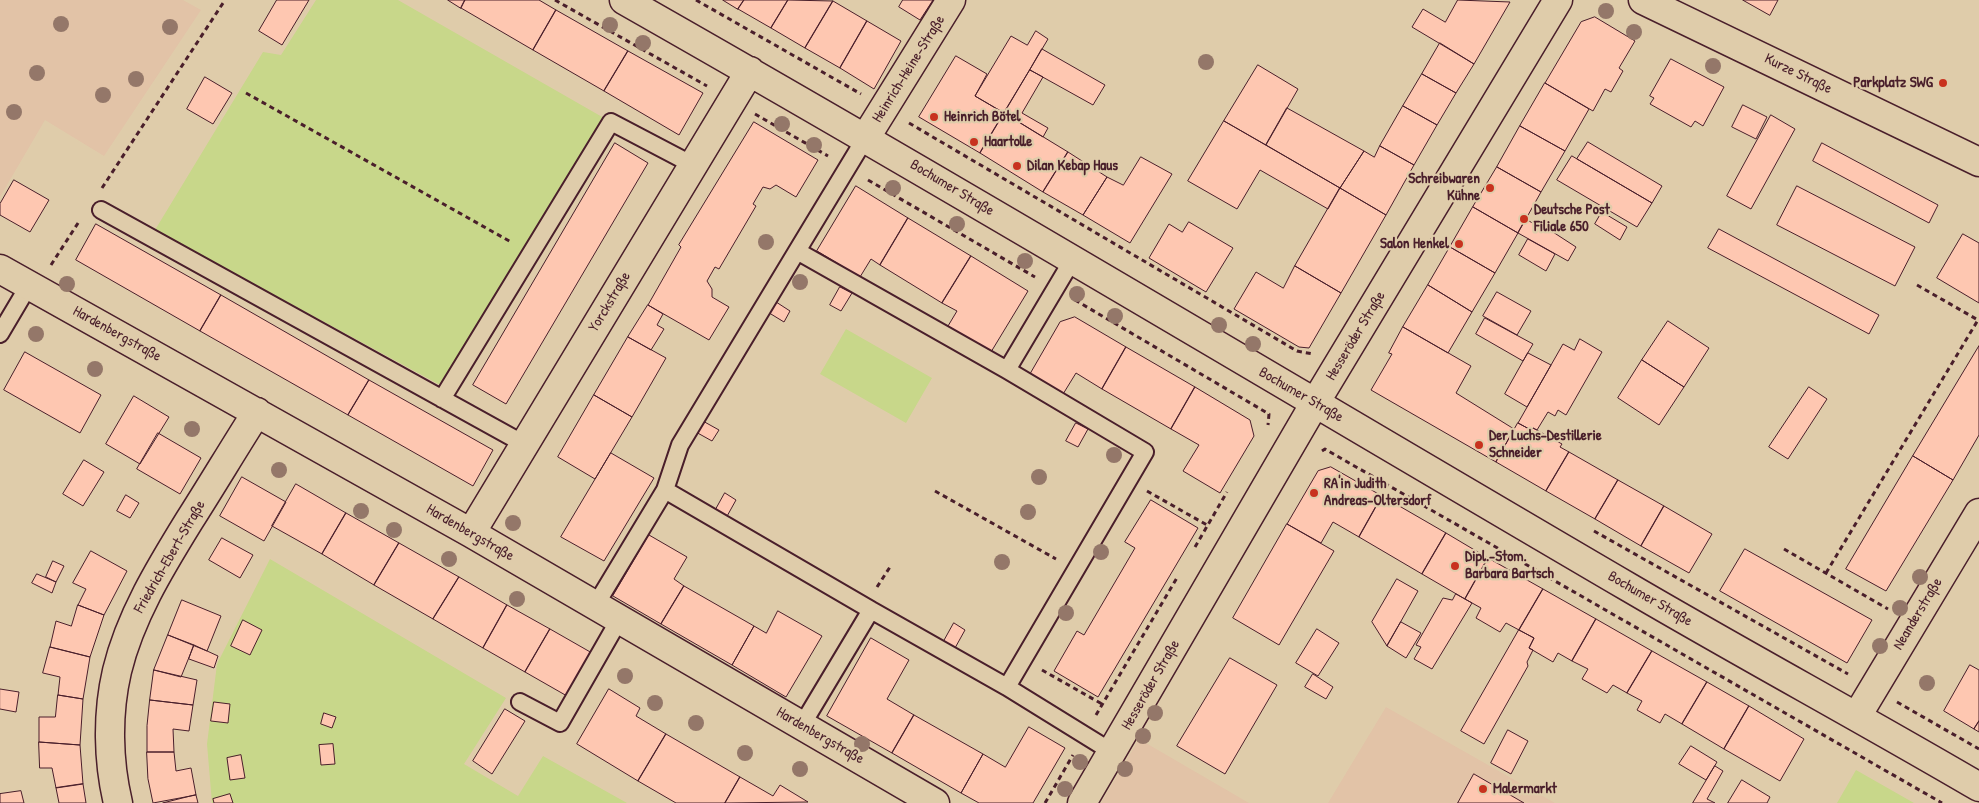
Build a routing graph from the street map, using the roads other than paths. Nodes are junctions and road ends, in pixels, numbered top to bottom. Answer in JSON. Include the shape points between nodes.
{"nodes":[{"id":1,"x":624,"y":0,"type":"edge"},
{"id":2,"x":951,"y":0,"type":"edge"},
{"id":3,"x":1558,"y":0,"type":"edge"},
{"id":4,"x":1643,"y":0,"type":"edge"},
{"id":5,"x":750,"y":71,"type":"junction"},
{"id":6,"x":866,"y":137,"type":"junction"},
{"id":7,"x":1979,"y":162,"type":"edge"},
{"id":8,"x":693,"y":165,"type":"junction"},
{"id":9,"x":101,"y":210,"type":"dead end"},
{"id":10,"x":797,"y":251,"type":"junction"},
{"id":11,"x":1073,"y":260,"type":"junction"},
{"id":12,"x":0,"y":269,"type":"edge"},
{"id":13,"x":32,"y":287,"type":"junction"},
{"id":14,"x":0,"y":334,"type":"edge"},
{"id":15,"x":1007,"y":370,"type":"junction"},
{"id":16,"x":442,"y":399,"type":"junction"},
{"id":17,"x":1315,"y":403,"type":"junction"},
{"id":18,"x":257,"y":412,"type":"junction"},
{"id":19,"x":524,"y":444,"type":"junction"},
{"id":20,"x":665,"y":490,"type":"junction"},
{"id":21,"x":1979,"y":513,"type":"edge"},
{"id":22,"x":471,"y":533,"type":"junction"},
{"id":23,"x":595,"y":606,"type":"junction"},
{"id":24,"x":871,"y":610,"type":"junction"},
{"id":25,"x":619,"y":620,"type":"junction"},
{"id":26,"x":1008,"y":688,"type":"junction"},
{"id":27,"x":520,"y":702,"type":"dead end"},
{"id":28,"x":1857,"y":716,"type":"junction"},
{"id":29,"x":802,"y":725,"type":"junction"},
{"id":30,"x":1112,"y":752,"type":"junction"},
{"id":31,"x":1979,"y":787,"type":"edge"},
{"id":32,"x":118,"y":803,"type":"edge"},
{"id":33,"x":935,"y":803,"type":"edge"},
{"id":34,"x":1082,"y":803,"type":"edge"}],
"edges":[{"from":1,"to":5,"type":"street","name":"Bochumer Straße"},
{"from":2,"to":6,"type":"street","name":"Heinrich-Heine-Straße"},
{"from":3,"to":17,"type":"street","name":"Hesseröder Straße"},
{"from":4,"to":7,"type":"street","name":"Kurze Straße"},
{"from":5,"to":6,"type":"street","name":"Bochumer Straße"},
{"from":5,"to":8,"type":"street","name":"Yorckstraße"},
{"from":6,"to":10,"type":"lane"},
{"from":6,"to":11,"type":"street","name":"Bochumer Straße"},
{"from":8,"to":16,"type":"lane","via":[[610,122]]},
{"from":8,"to":19,"type":"street","name":"Yorckstraße"},
{"from":9,"to":16,"type":"lane"},
{"from":10,"to":15,"type":"lane"},
{"from":10,"to":20,"type":"lane","via":[[680,445]]},
{"from":11,"to":15,"type":"lane"},
{"from":11,"to":17,"type":"street","name":"Bochumer Straße"},
{"from":12,"to":13,"type":"street","name":"Hardenbergstraße"},
{"from":13,"to":14,"type":"lane"},
{"from":13,"to":18,"type":"street","name":"Hardenbergstraße"},
{"from":15,"to":26,"type":"lane","via":[[1145,452]]},
{"from":16,"to":19,"type":"lane"},
{"from":17,"to":28,"type":"street","name":"Bochumer Straße","via":[[1677,616]]},
{"from":17,"to":30,"type":"street","name":"Hesseröder Straße"},
{"from":18,"to":22,"type":"street","name":"Hardenbergstraße"},
{"from":18,"to":32,"type":"street","name":"Friedrich-Ebert-Straße","via":[[156,575],[135,620],[117,672],[110,727],[112,778]]},
{"from":19,"to":22,"type":"street","name":"Yorckstraße"},
{"from":20,"to":23,"type":"lane"},
{"from":20,"to":24,"type":"lane"},
{"from":21,"to":28,"type":"street","name":"Neanderstraße"},
{"from":22,"to":23,"type":"street","name":"Hardenbergstraße"},
{"from":23,"to":25,"type":"street","name":"Hardenbergstraße"},
{"from":24,"to":26,"type":"lane"},
{"from":24,"to":29,"type":"lane"},
{"from":25,"to":27,"type":"lane","via":[[560,722]]},
{"from":25,"to":29,"type":"street","name":"Hardenbergstraße"},
{"from":26,"to":30,"type":"lane"},
{"from":28,"to":31,"type":"street","name":"Bochumer Straße"},
{"from":29,"to":33,"type":"street","name":"Hardenbergstraße"},
{"from":30,"to":34,"type":"street","name":"Hesseröder Straße"}]}
